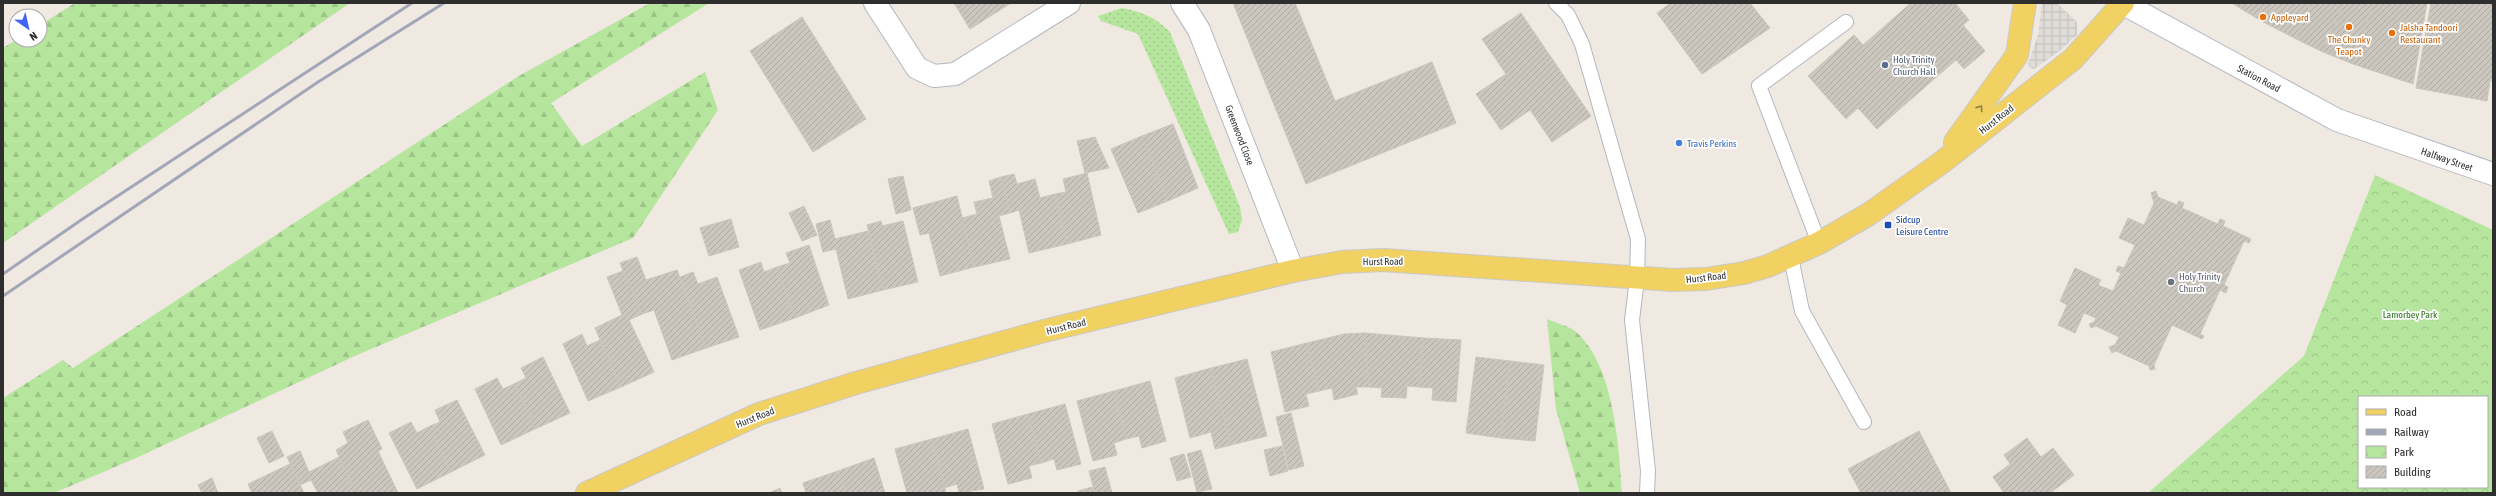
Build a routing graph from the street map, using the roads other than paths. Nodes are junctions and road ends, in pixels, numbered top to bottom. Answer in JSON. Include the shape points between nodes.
{"nodes":[{"id":1,"x":875,"y":3,"type":"edge"},
{"id":2,"x":1069,"y":3,"type":"edge"},
{"id":3,"x":1182,"y":3,"type":"edge"},
{"id":4,"x":1556,"y":3,"type":"edge"},
{"id":5,"x":2025,"y":3,"type":"edge"},
{"id":6,"x":2123,"y":3,"type":"edge"},
{"id":7,"x":1846,"y":22,"type":"dead end"},
{"id":8,"x":2401,"y":143,"type":"joint"},
{"id":9,"x":1941,"y":163,"type":"junction"},
{"id":10,"x":2493,"y":174,"type":"edge"},
{"id":11,"x":1819,"y":243,"type":"junction"},
{"id":12,"x":1791,"y":257,"type":"junction"},
{"id":13,"x":1293,"y":271,"type":"junction"},
{"id":14,"x":1637,"y":279,"type":"junction"},
{"id":15,"x":1864,"y":422,"type":"dead end"},
{"id":16,"x":587,"y":493,"type":"edge"},
{"id":17,"x":1647,"y":493,"type":"edge"}],
"edges":[{"from":1,"to":2,"type":"street","via":[[917,68],[934,76],[955,74]]},
{"from":3,"to":13,"type":"street","name":"Greenwood Close","via":[[1199,30]]},
{"from":4,"to":14,"type":"lane","via":[[1568,15],[1582,44],[1638,239]]},
{"from":9,"to":5,"type":"main road","one_way":true,"via":[[2017,55]]},
{"from":6,"to":8,"type":"street","name":"Station Road","via":[[2336,120]]},
{"from":6,"to":9,"type":"main road","name":"Hurst Road","via":[[2073,59]]},
{"from":7,"to":11,"type":"lane","via":[[1759,86]]},
{"from":8,"to":10,"type":"street","name":"Halfway Street"},
{"from":9,"to":11,"type":"main road","name":"Hurst Road","via":[[1869,214]]},
{"from":11,"to":12,"type":"main road","name":"Hurst Road"},
{"from":12,"to":14,"type":"main road","name":"Hurst Road","via":[[1744,273],[1706,279]]},
{"from":12,"to":15,"type":"lane","via":[[1802,312]]},
{"from":13,"to":14,"type":"main road","name":"Hurst Road","via":[[1342,262],[1383,260],[1425,261]]},
{"from":13,"to":16,"type":"main road","name":"Hurst Road","via":[[1044,331],[833,390],[759,414]]},
{"from":14,"to":17,"type":"lane","via":[[1632,320],[1648,471]]}]}
